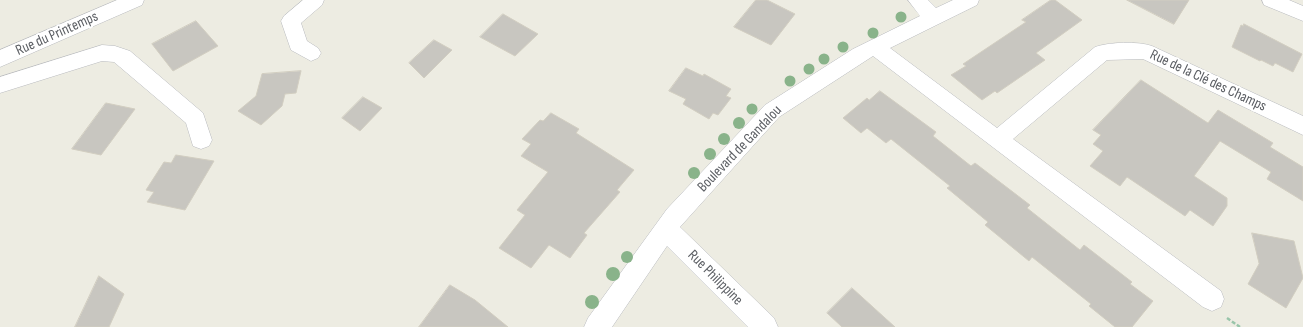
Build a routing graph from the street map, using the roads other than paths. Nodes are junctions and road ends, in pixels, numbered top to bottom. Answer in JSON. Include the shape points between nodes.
{"nodes":[{"id":1,"x":135,"y":0,"type":"edge"},
{"id":2,"x":315,"y":0,"type":"edge"},
{"id":3,"x":917,"y":0,"type":"edge"},
{"id":4,"x":970,"y":0,"type":"edge"},
{"id":5,"x":1271,"y":0,"type":"edge"},
{"id":6,"x":1303,"y":14,"type":"edge"},
{"id":7,"x":934,"y":18,"type":"junction"},
{"id":8,"x":875,"y":47,"type":"junction"},
{"id":9,"x":311,"y":53,"type":"dead end"},
{"id":10,"x":0,"y":59,"type":"edge"},
{"id":11,"x":0,"y":85,"type":"edge"},
{"id":12,"x":1303,"y":126,"type":"edge"},
{"id":13,"x":201,"y":140,"type":"dead end"},
{"id":14,"x":997,"y":140,"type":"junction"},
{"id":15,"x":666,"y":228,"type":"junction"},
{"id":16,"x":1212,"y":299,"type":"dead end"},
{"id":17,"x":597,"y":327,"type":"edge"},
{"id":18,"x":765,"y":327,"type":"edge"}],
"edges":[{"from":1,"to":10,"type":"street","name":"Rue du Printemps"},
{"from":2,"to":9,"type":"street","via":[[291,21],[298,45]]},
{"from":3,"to":7,"type":"street"},
{"from":4,"to":7,"type":"street","name":"Boulevard de Gandalou"},
{"from":5,"to":6,"type":"street"},
{"from":7,"to":8,"type":"street","name":"Boulevard de Gandalou"},
{"from":8,"to":14,"type":"street"},
{"from":8,"to":15,"type":"street","name":"Boulevard de Gandalou","via":[[772,111]]},
{"from":11,"to":13,"type":"street","via":[[102,53],[115,54],[123,57],[196,119]]},
{"from":12,"to":14,"type":"street","name":"Rue de la Clé des Champs","via":[[1144,51],[1102,52]]},
{"from":14,"to":16,"type":"street"},
{"from":15,"to":17,"type":"street","name":"Boulevard de Gandalou"},
{"from":15,"to":18,"type":"street","name":"Rue Philippine"}]}
